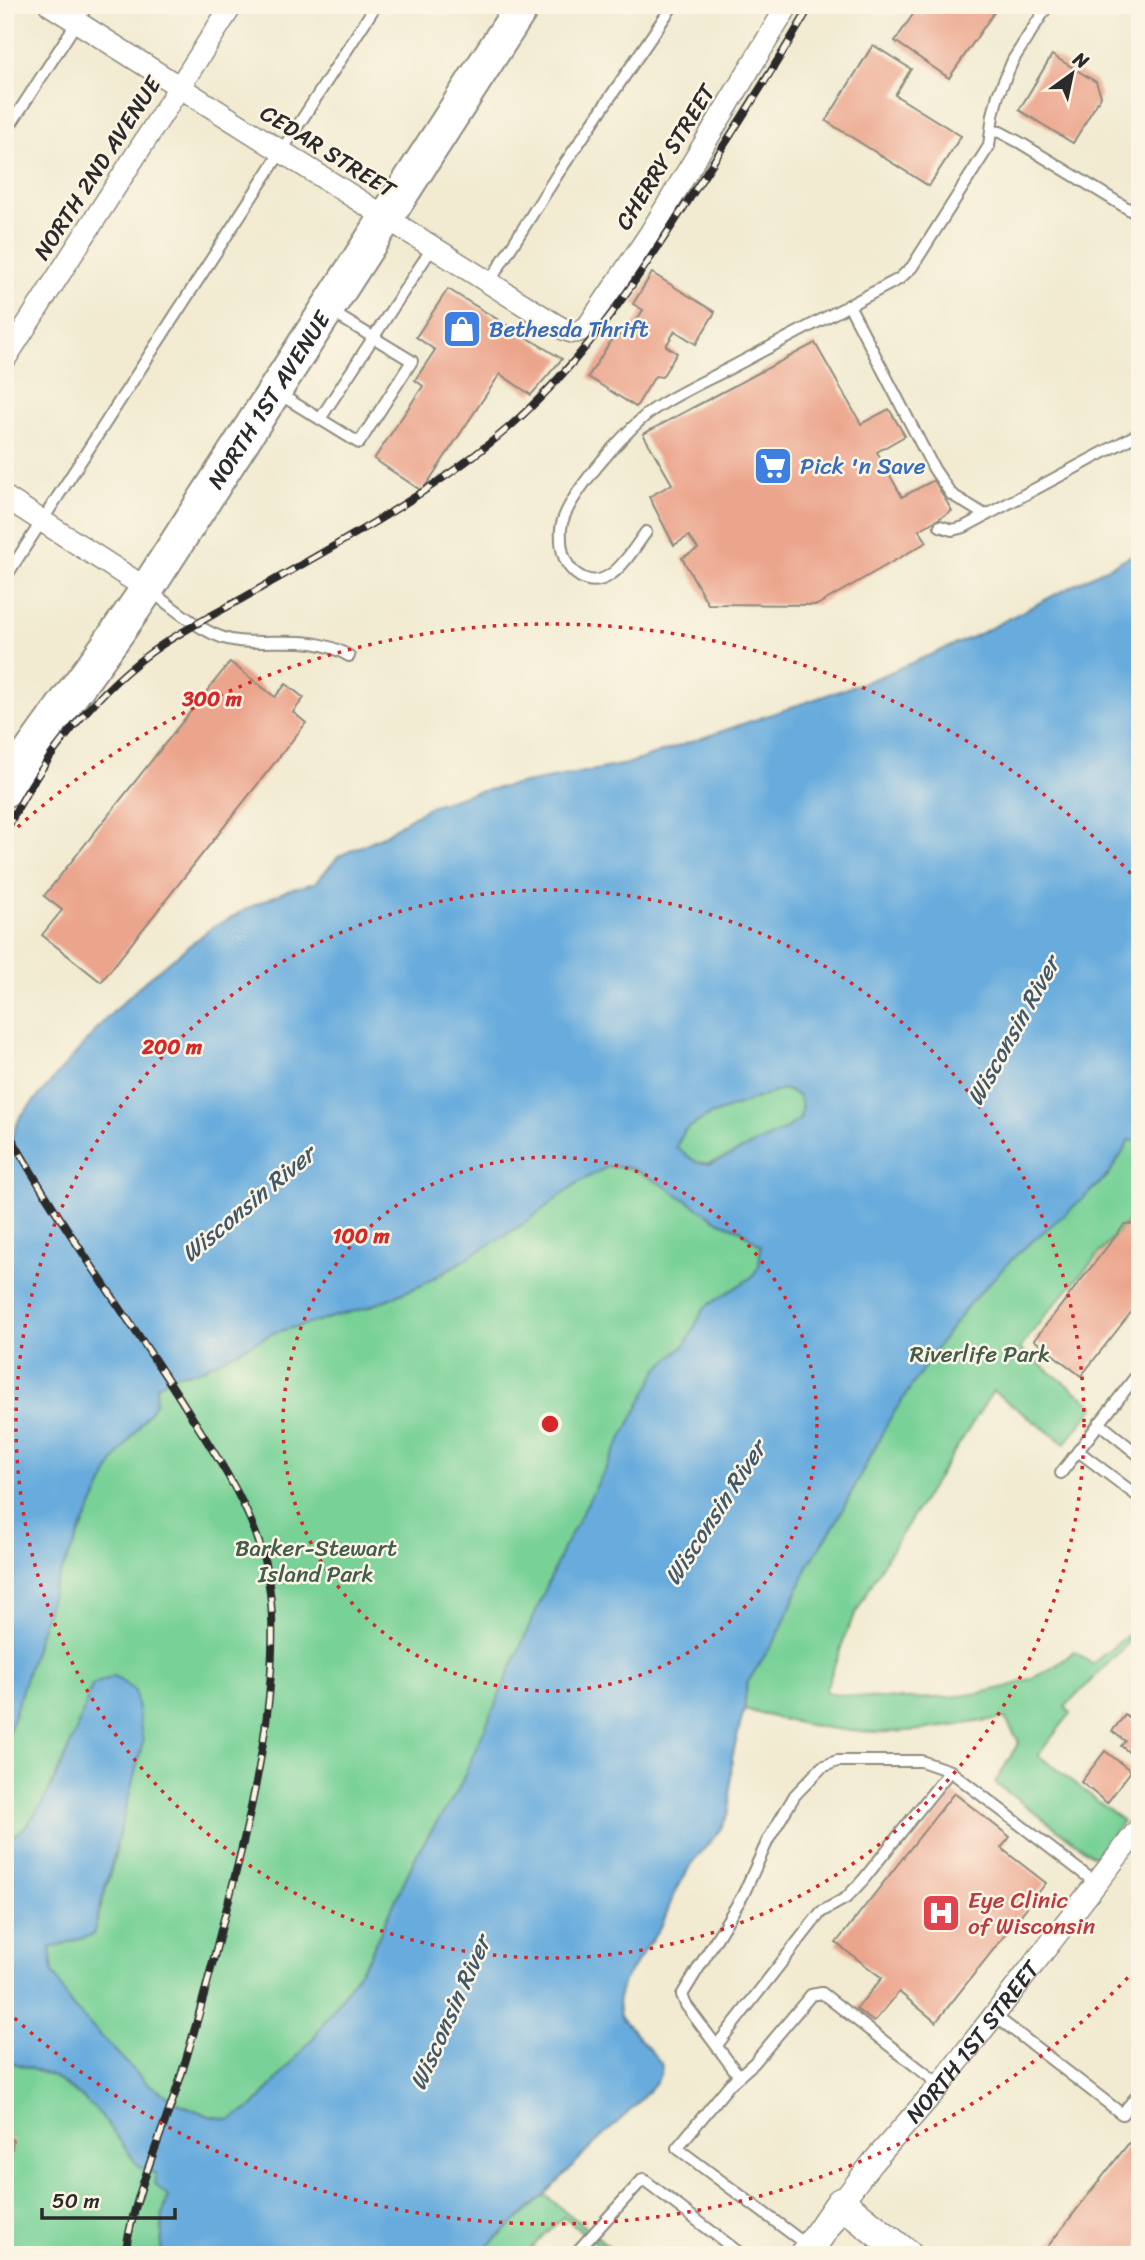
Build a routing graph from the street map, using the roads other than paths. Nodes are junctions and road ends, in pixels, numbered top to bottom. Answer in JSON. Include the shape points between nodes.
{"nodes":[{"id":1,"x":50,"y":5,"type":"edge"},
{"id":2,"x":232,"y":5,"type":"edge"},
{"id":3,"x":376,"y":5,"type":"edge"},
{"id":4,"x":523,"y":5,"type":"edge"},
{"id":5,"x":673,"y":5,"type":"edge"},
{"id":6,"x":788,"y":5,"type":"edge"},
{"id":7,"x":1048,"y":5,"type":"edge"},
{"id":8,"x":82,"y":14,"type":"edge"},
{"id":9,"x":180,"y":88,"type":"junction"},
{"id":10,"x":992,"y":131,"type":"junction"},
{"id":11,"x":5,"y":133,"type":"edge"},
{"id":12,"x":282,"y":153,"type":"junction"},
{"id":13,"x":1140,"y":200,"type":"edge"},
{"id":14,"x":1136,"y":214,"type":"edge"},
{"id":15,"x":386,"y":219,"type":"junction"},
{"id":16,"x":432,"y":248,"type":"junction"},
{"id":17,"x":488,"y":284,"type":"junction"},
{"id":18,"x":849,"y":305,"type":"junction"},
{"id":19,"x":327,"y":310,"type":"junction"},
{"id":20,"x":580,"y":332,"type":"joint"},
{"id":21,"x":373,"y":337,"type":"junction"},
{"id":22,"x":5,"y":359,"type":"edge"},
{"id":23,"x":275,"y":391,"type":"junction"},
{"id":24,"x":320,"y":419,"type":"junction"},
{"id":25,"x":1140,"y":433,"type":"edge"},
{"id":26,"x":5,"y":497,"type":"edge"},
{"id":27,"x":985,"y":515,"type":"junction"},
{"id":28,"x":42,"y":521,"type":"junction"},
{"id":29,"x":940,"y":526,"type":"dead end"},
{"id":30,"x":646,"y":532,"type":"dead end"},
{"id":31,"x":5,"y":578,"type":"edge"},
{"id":32,"x":147,"y":589,"type":"junction"},
{"id":33,"x":349,"y":656,"type":"dead end"},
{"id":34,"x":5,"y":790,"type":"edge"},
{"id":35,"x":1140,"y":1371,"type":"edge"},
{"id":36,"x":1099,"y":1423,"type":"junction"},
{"id":37,"x":1078,"y":1451,"type":"junction"},
{"id":38,"x":1140,"y":1455,"type":"edge"},
{"id":39,"x":1061,"y":1473,"type":"dead end"},
{"id":40,"x":1140,"y":1498,"type":"edge"},
{"id":41,"x":950,"y":1772,"type":"junction"},
{"id":42,"x":1140,"y":1827,"type":"edge"},
{"id":43,"x":1097,"y":1883,"type":"junction"},
{"id":44,"x":994,"y":2015,"type":"junction"},
{"id":45,"x":717,"y":2045,"type":"junction"},
{"id":46,"x":739,"y":2076,"type":"junction"},
{"id":47,"x":940,"y":2085,"type":"junction"},
{"id":48,"x":1140,"y":2092,"type":"edge"},
{"id":49,"x":841,"y":2203,"type":"junction"},
{"id":50,"x":808,"y":2251,"type":"edge"},
{"id":51,"x":574,"y":2255,"type":"edge"},
{"id":52,"x":742,"y":2255,"type":"edge"},
{"id":53,"x":907,"y":2255,"type":"edge"}],
"edges":[{"from":1,"to":8,"type":"street","name":"CEDAR STREET"},
{"from":2,"to":9,"type":"street","name":"NORTH 2ND AVENUE"},
{"from":3,"to":12,"type":"lane"},
{"from":4,"to":15,"type":"main road","name":"NORTH 1ST AVENUE"},
{"from":5,"to":17,"type":"lane"},
{"from":6,"to":20,"type":"street","name":"CHERRY STREET","via":[[651,232]]},
{"from":7,"to":10,"type":"lane","via":[[1013,60],[998,95]]},
{"from":8,"to":9,"type":"street","name":"CEDAR STREET"},
{"from":8,"to":11,"type":"lane"},
{"from":9,"to":12,"type":"street","name":"CEDAR STREET"},
{"from":9,"to":22,"type":"street","name":"NORTH 2ND AVENUE"},
{"from":10,"to":14,"type":"lane","via":[[1019,142]]},
{"from":10,"to":18,"type":"lane","via":[[989,146],[912,267],[899,279]]},
{"from":12,"to":15,"type":"street","name":"CEDAR STREET"},
{"from":12,"to":28,"type":"lane"},
{"from":13,"to":14,"type":"lane"},
{"from":15,"to":16,"type":"street","name":"CEDAR STREET"},
{"from":15,"to":19,"type":"main road","name":"NORTH 1ST AVENUE"},
{"from":16,"to":17,"type":"street","name":"CEDAR STREET"},
{"from":16,"to":21,"type":"lane"},
{"from":17,"to":20,"type":"street","name":"CEDAR STREET","via":[[556,326]]},
{"from":18,"to":27,"type":"lane","via":[[934,469],[951,494]]},
{"from":18,"to":30,"type":"lane","via":[[688,390],[638,422],[570,502],[561,527],[565,561],[586,581],[596,582],[614,572]]},
{"from":19,"to":21,"type":"lane"},
{"from":19,"to":23,"type":"main road","name":"NORTH 1ST AVENUE"},
{"from":21,"to":24,"type":"lane"},
{"from":21,"to":24,"type":"lane","via":[[412,361],[359,443]]},
{"from":23,"to":24,"type":"lane"},
{"from":23,"to":32,"type":"main road","name":"NORTH 1ST AVENUE"},
{"from":25,"to":27,"type":"lane"},
{"from":26,"to":28,"type":"street"},
{"from":27,"to":29,"type":"lane","via":[[955,530]]},
{"from":28,"to":31,"type":"lane"},
{"from":28,"to":32,"type":"street"},
{"from":32,"to":33,"type":"lane","via":[[215,635],[236,641],[295,640],[334,647]]},
{"from":32,"to":34,"type":"main road","name":"NORTH 1ST AVENUE"},
{"from":35,"to":36,"type":"lane"},
{"from":36,"to":37,"type":"lane"},
{"from":36,"to":38,"type":"lane"},
{"from":37,"to":39,"type":"lane"},
{"from":37,"to":40,"type":"lane"},
{"from":41,"to":43,"type":"lane"},
{"from":41,"to":45,"type":"lane","via":[[863,1880],[846,1898],[821,1912]]},
{"from":41,"to":45,"type":"lane","via":[[921,1761],[837,1761],[822,1767],[796,1795],[682,1995]]},
{"from":42,"to":43,"type":"street","name":"NORTH 1ST STREET"},
{"from":43,"to":44,"type":"street","name":"NORTH 1ST STREET"},
{"from":44,"to":47,"type":"street","name":"NORTH 1ST STREET"},
{"from":44,"to":48,"type":"lane","via":[[1122,2114]]},
{"from":45,"to":46,"type":"lane"},
{"from":46,"to":47,"type":"lane","via":[[811,1995],[822,1993]]},
{"from":46,"to":50,"type":"lane","via":[[677,2148]]},
{"from":47,"to":49,"type":"street","name":"NORTH 1ST STREET"},
{"from":49,"to":50,"type":"street","name":"NORTH 1ST STREET"},
{"from":49,"to":53,"type":"street"},
{"from":51,"to":52,"type":"lane","via":[[643,2179]]}]}
